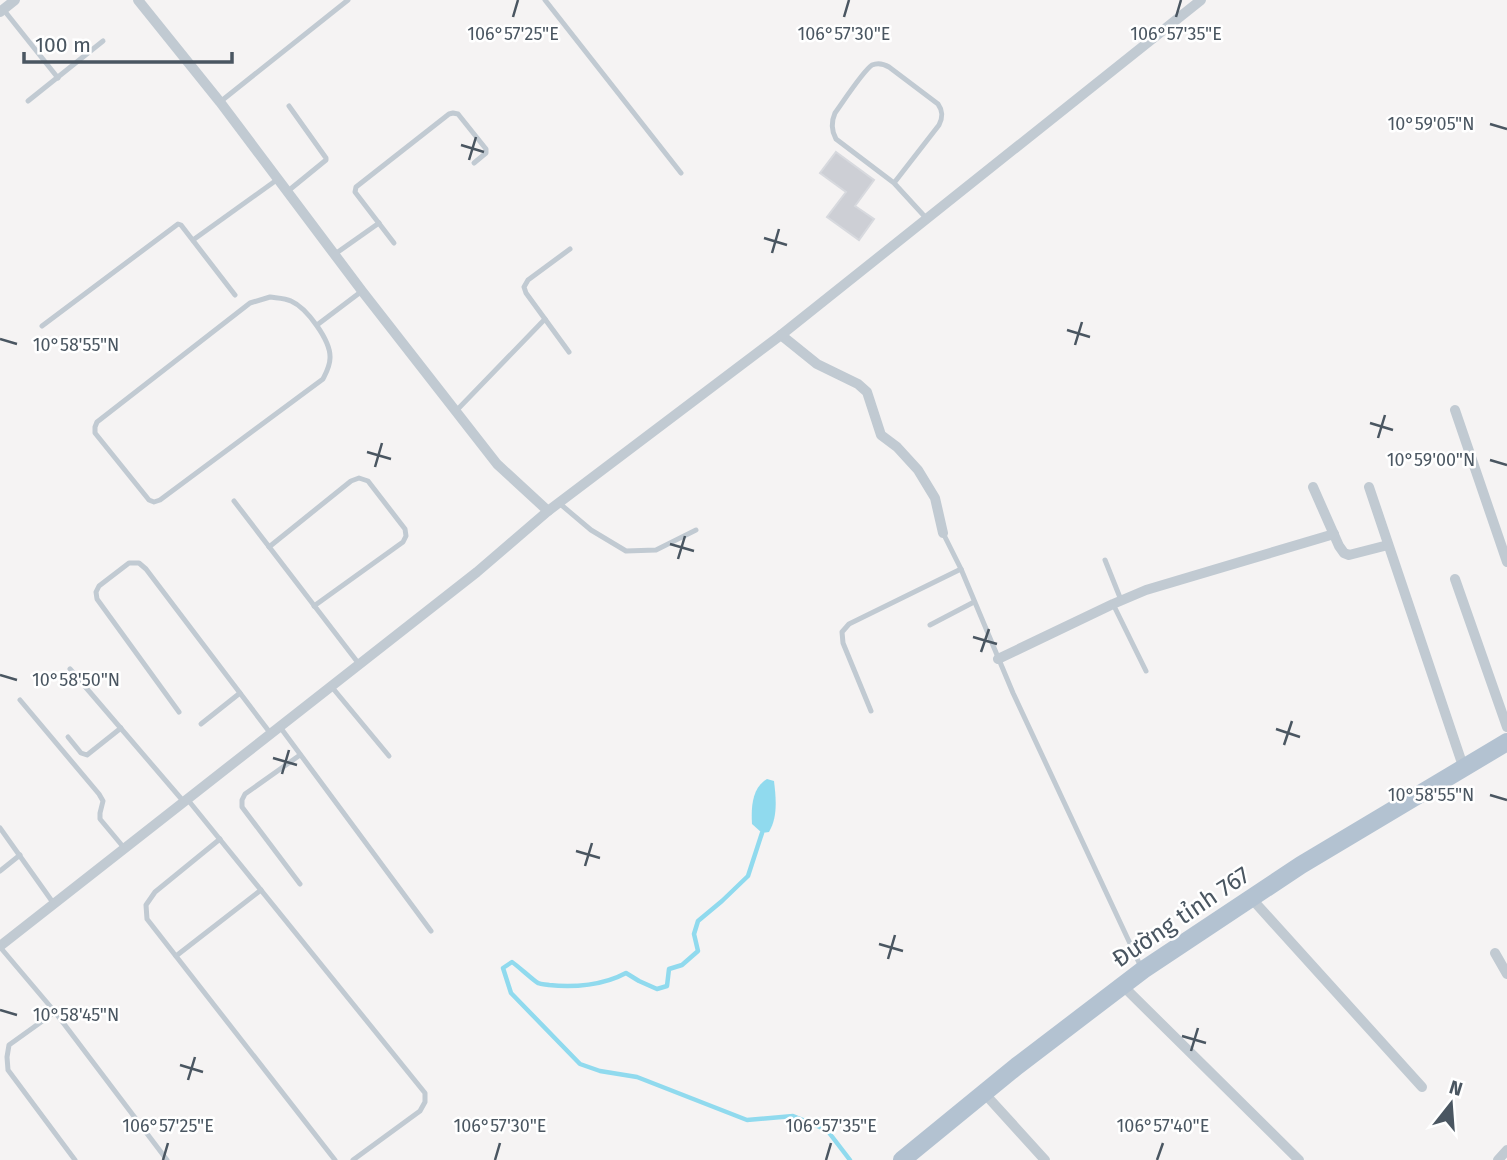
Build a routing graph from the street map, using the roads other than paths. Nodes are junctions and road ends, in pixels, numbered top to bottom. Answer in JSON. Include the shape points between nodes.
{"nodes":[{"id":1,"x":138,"y":0,"type":"edge"},
{"id":2,"x":348,"y":0,"type":"edge"},
{"id":3,"x":545,"y":0,"type":"edge"},
{"id":4,"x":1202,"y":0,"type":"edge"},
{"id":5,"x":7,"y":5,"type":"edge"},
{"id":6,"x":103,"y":41,"type":"dead end"},
{"id":7,"x":58,"y":78,"type":"junction"},
{"id":8,"x":28,"y":101,"type":"dead end"},
{"id":9,"x":220,"y":102,"type":"junction"},
{"id":10,"x":289,"y":106,"type":"dead end"},
{"id":11,"x":474,"y":163,"type":"dead end"},
{"id":12,"x":681,"y":173,"type":"dead end"},
{"id":13,"x":279,"y":179,"type":"junction"},
{"id":14,"x":894,"y":183,"type":"junction"},
{"id":15,"x":288,"y":191,"type":"junction"},
{"id":16,"x":927,"y":219,"type":"junction"},
{"id":17,"x":379,"y":223,"type":"junction"},
{"id":18,"x":193,"y":240,"type":"junction"},
{"id":19,"x":394,"y":243,"type":"dead end"},
{"id":20,"x":570,"y":249,"type":"dead end"},
{"id":21,"x":335,"y":254,"type":"junction"},
{"id":22,"x":362,"y":291,"type":"junction"},
{"id":23,"x":235,"y":295,"type":"dead end"},
{"id":24,"x":545,"y":320,"type":"junction"},
{"id":25,"x":317,"y":325,"type":"junction"},
{"id":26,"x":42,"y":326,"type":"dead end"},
{"id":27,"x":781,"y":335,"type":"junction"},
{"id":28,"x":569,"y":352,"type":"dead end"},
{"id":29,"x":1455,"y":410,"type":"dead end"},
{"id":30,"x":456,"y":411,"type":"junction"},
{"id":31,"x":1313,"y":487,"type":"dead end"},
{"id":32,"x":1369,"y":487,"type":"dead end"},
{"id":33,"x":233,"y":501,"type":"dead end"},
{"id":34,"x":559,"y":503,"type":"junction"},
{"id":35,"x":548,"y":511,"type":"junction"},
{"id":36,"x":696,"y":530,"type":"dead end"},
{"id":37,"x":943,"y":533,"type":"joint"},
{"id":38,"x":1334,"y":534,"type":"junction"},
{"id":39,"x":1388,"y":545,"type":"junction"},
{"id":40,"x":269,"y":547,"type":"junction"},
{"id":41,"x":1105,"y":560,"type":"dead end"},
{"id":42,"x":1507,"y":562,"type":"edge"},
{"id":43,"x":961,"y":569,"type":"junction"},
{"id":44,"x":1455,"y":579,"type":"dead end"},
{"id":45,"x":974,"y":602,"type":"junction"},
{"id":46,"x":1117,"y":602,"type":"junction"},
{"id":47,"x":314,"y":606,"type":"junction"},
{"id":48,"x":930,"y":625,"type":"dead end"},
{"id":49,"x":998,"y":659,"type":"junction"},
{"id":50,"x":359,"y":664,"type":"junction"},
{"id":51,"x":70,"y":669,"type":"dead end"},
{"id":52,"x":1146,"y":671,"type":"dead end"},
{"id":53,"x":331,"y":686,"type":"junction"},
{"id":54,"x":240,"y":693,"type":"junction"},
{"id":55,"x":20,"y":700,"type":"dead end"},
{"id":56,"x":871,"y":711,"type":"dead end"},
{"id":57,"x":179,"y":712,"type":"dead end"},
{"id":58,"x":201,"y":723,"type":"dead end"},
{"id":59,"x":1507,"y":727,"type":"edge"},
{"id":60,"x":121,"y":728,"type":"junction"},
{"id":61,"x":275,"y":730,"type":"junction"},
{"id":62,"x":68,"y":737,"type":"dead end"},
{"id":63,"x":1507,"y":743,"type":"edge"},
{"id":64,"x":300,"y":755,"type":"junction"},
{"id":65,"x":389,"y":755,"type":"dead end"},
{"id":66,"x":1464,"y":769,"type":"junction"},
{"id":67,"x":186,"y":801,"type":"junction"},
{"id":68,"x":0,"y":828,"type":"edge"},
{"id":69,"x":220,"y":839,"type":"junction"},
{"id":70,"x":125,"y":849,"type":"junction"},
{"id":71,"x":20,"y":855,"type":"junction"},
{"id":72,"x":0,"y":871,"type":"edge"},
{"id":73,"x":300,"y":884,"type":"dead end"},
{"id":74,"x":261,"y":890,"type":"junction"},
{"id":75,"x":1251,"y":898,"type":"junction"},
{"id":76,"x":54,"y":904,"type":"junction"},
{"id":77,"x":431,"y":931,"type":"dead end"},
{"id":78,"x":0,"y":947,"type":"edge"},
{"id":79,"x":1495,"y":953,"type":"dead end"},
{"id":80,"x":176,"y":956,"type":"junction"},
{"id":81,"x":1143,"y":970,"type":"junction"},
{"id":82,"x":1507,"y":974,"type":"edge"},
{"id":83,"x":1122,"y":985,"type":"junction"},
{"id":84,"x":55,"y":1012,"type":"junction"},
{"id":85,"x":1422,"y":1087,"type":"dead end"},
{"id":86,"x":985,"y":1094,"type":"junction"},
{"id":87,"x":1507,"y":1150,"type":"edge"},
{"id":88,"x":75,"y":1160,"type":"edge"},
{"id":89,"x":167,"y":1160,"type":"edge"},
{"id":90,"x":335,"y":1160,"type":"edge"},
{"id":91,"x":352,"y":1160,"type":"edge"},
{"id":92,"x":902,"y":1160,"type":"edge"},
{"id":93,"x":1045,"y":1160,"type":"edge"},
{"id":94,"x":1299,"y":1160,"type":"edge"},
{"id":95,"x":1498,"y":1160,"type":"edge"}],
"edges":[{"from":1,"to":9,"type":"street"},
{"from":2,"to":9,"type":"lane"},
{"from":3,"to":12,"type":"lane"},
{"from":4,"to":16,"type":"street"},
{"from":5,"to":7,"type":"lane"},
{"from":6,"to":7,"type":"lane"},
{"from":7,"to":8,"type":"lane"},
{"from":9,"to":13,"type":"street"},
{"from":10,"to":15,"type":"lane","via":[[326,160]]},
{"from":11,"to":17,"type":"lane","via":[[486,149],[458,114],[449,114],[356,187],[355,192]]},
{"from":13,"to":15,"type":"street"},
{"from":13,"to":18,"type":"lane"},
{"from":14,"to":14,"type":"lane","via":[[939,125],[942,111],[889,67],[877,64],[867,69],[835,113],[832,130]]},
{"from":14,"to":16,"type":"lane"},
{"from":15,"to":21,"type":"street"},
{"from":16,"to":27,"type":"street"},
{"from":17,"to":19,"type":"lane"},
{"from":17,"to":21,"type":"lane"},
{"from":18,"to":23,"type":"lane"},
{"from":18,"to":26,"type":"lane","via":[[175,224]]},
{"from":20,"to":24,"type":"lane","via":[[524,287]]},
{"from":21,"to":22,"type":"street"},
{"from":22,"to":25,"type":"lane"},
{"from":22,"to":30,"type":"street"},
{"from":24,"to":28,"type":"lane"},
{"from":24,"to":30,"type":"lane"},
{"from":25,"to":25,"type":"lane","via":[[291,300],[270,297],[250,303],[97,422],[95,433],[149,499],[160,500],[323,379],[331,357]]},
{"from":27,"to":34,"type":"street"},
{"from":27,"to":37,"type":"street","via":[[817,364],[867,392],[881,435],[918,470],[935,498]]},
{"from":29,"to":42,"type":"street"},
{"from":30,"to":35,"type":"street","via":[[497,464]]},
{"from":31,"to":38,"type":"street"},
{"from":32,"to":39,"type":"street"},
{"from":33,"to":40,"type":"lane"},
{"from":34,"to":35,"type":"street"},
{"from":34,"to":36,"type":"lane","via":[[626,551],[656,550]]},
{"from":35,"to":50,"type":"street"},
{"from":37,"to":43,"type":"lane"},
{"from":38,"to":39,"type":"street","via":[[1349,555]]},
{"from":38,"to":46,"type":"street"},
{"from":39,"to":66,"type":"street"},
{"from":40,"to":47,"type":"lane"},
{"from":40,"to":47,"type":"lane","via":[[359,478],[368,481],[405,529],[403,542]]},
{"from":41,"to":46,"type":"lane"},
{"from":43,"to":45,"type":"lane"},
{"from":43,"to":56,"type":"lane","via":[[849,624],[842,632]]},
{"from":44,"to":59,"type":"street"},
{"from":45,"to":48,"type":"lane"},
{"from":45,"to":49,"type":"lane"},
{"from":46,"to":49,"type":"street"},
{"from":46,"to":52,"type":"lane"},
{"from":47,"to":50,"type":"lane"},
{"from":49,"to":81,"type":"lane"},
{"from":50,"to":53,"type":"street"},
{"from":51,"to":60,"type":"lane"},
{"from":53,"to":61,"type":"street"},
{"from":53,"to":65,"type":"lane"},
{"from":54,"to":57,"type":"lane","via":[[146,569],[129,563],[99,586],[97,599]]},
{"from":54,"to":58,"type":"lane"},
{"from":54,"to":61,"type":"lane"},
{"from":55,"to":70,"type":"lane","via":[[99,794],[103,801],[100,819]]},
{"from":60,"to":62,"type":"lane","via":[[87,755]]},
{"from":60,"to":67,"type":"lane"},
{"from":61,"to":64,"type":"lane"},
{"from":61,"to":67,"type":"street"},
{"from":63,"to":66,"type":"main road","name":"Đường tỉnh 767"},
{"from":64,"to":73,"type":"lane","via":[[245,794],[242,807]]},
{"from":64,"to":77,"type":"lane"},
{"from":66,"to":75,"type":"main road","name":"Đường tỉnh 767"},
{"from":67,"to":69,"type":"lane"},
{"from":67,"to":70,"type":"street"},
{"from":68,"to":71,"type":"lane"},
{"from":69,"to":74,"type":"lane"},
{"from":69,"to":80,"type":"lane","via":[[155,892],[146,905],[147,919]]},
{"from":70,"to":76,"type":"street"},
{"from":71,"to":72,"type":"lane"},
{"from":71,"to":76,"type":"lane"},
{"from":74,"to":80,"type":"lane"},
{"from":74,"to":91,"type":"lane","via":[[425,1093],[420,1111]]},
{"from":75,"to":81,"type":"main road","name":"Đường tỉnh 767"},
{"from":75,"to":85,"type":"street"},
{"from":76,"to":78,"type":"street"},
{"from":78,"to":84,"type":"lane"},
{"from":79,"to":82,"type":"street"},
{"from":80,"to":90,"type":"lane"},
{"from":81,"to":83,"type":"main road","name":"Đường tỉnh 767"},
{"from":83,"to":86,"type":"main road","name":"Đường tỉnh 767"},
{"from":83,"to":94,"type":"street"},
{"from":84,"to":88,"type":"lane","via":[[9,1045],[8,1070]]},
{"from":84,"to":89,"type":"lane"},
{"from":86,"to":92,"type":"main road","name":"Đường tỉnh 767"},
{"from":86,"to":93,"type":"street"},
{"from":87,"to":95,"type":"street"}]}
